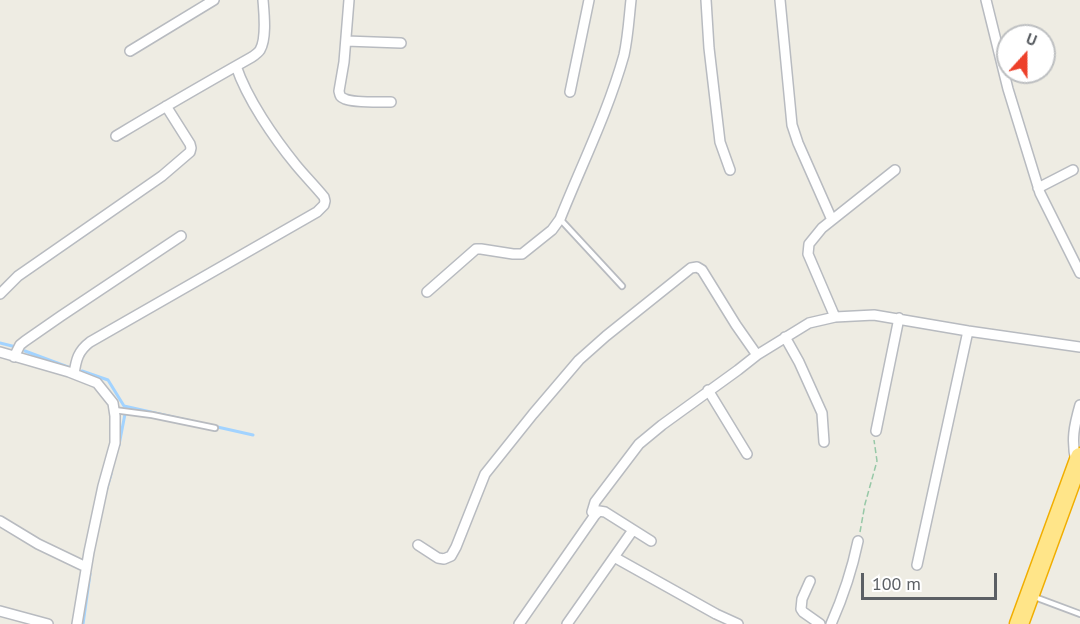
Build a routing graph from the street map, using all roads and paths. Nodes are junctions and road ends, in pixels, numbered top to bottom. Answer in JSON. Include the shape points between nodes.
{"nodes":[{"id":1,"x":214,"y":0,"type":"edge"},
{"id":2,"x":263,"y":0,"type":"edge"},
{"id":3,"x":349,"y":0,"type":"edge"},
{"id":4,"x":589,"y":0,"type":"edge"},
{"id":5,"x":630,"y":0,"type":"edge"},
{"id":6,"x":706,"y":0,"type":"edge"},
{"id":7,"x":780,"y":0,"type":"edge"},
{"id":8,"x":986,"y":0,"type":"edge"},
{"id":9,"x":346,"y":41,"type":"junction"},
{"id":10,"x":400,"y":43,"type":"dead end"},
{"id":11,"x":130,"y":51,"type":"dead end"},
{"id":12,"x":236,"y":66,"type":"junction"},
{"id":13,"x":570,"y":92,"type":"dead end"},
{"id":14,"x":391,"y":102,"type":"dead end"},
{"id":15,"x":166,"y":106,"type":"junction"},
{"id":16,"x":116,"y":136,"type":"dead end"},
{"id":17,"x":730,"y":170,"type":"dead end"},
{"id":18,"x":895,"y":170,"type":"dead end"},
{"id":19,"x":1073,"y":170,"type":"dead end"},
{"id":20,"x":1038,"y":188,"type":"junction"},
{"id":21,"x":560,"y":219,"type":"junction"},
{"id":22,"x":832,"y":220,"type":"junction"},
{"id":23,"x":181,"y":236,"type":"dead end"},
{"id":24,"x":1080,"y":273,"type":"edge"},
{"id":25,"x":622,"y":285,"type":"dead end"},
{"id":26,"x":428,"y":292,"type":"dead end"},
{"id":27,"x":0,"y":294,"type":"edge"},
{"id":28,"x":836,"y":317,"type":"junction"},
{"id":29,"x":899,"y":318,"type":"junction"},
{"id":30,"x":968,"y":331,"type":"junction"},
{"id":31,"x":785,"y":338,"type":"junction"},
{"id":32,"x":1080,"y":346,"type":"edge"},
{"id":33,"x":0,"y":352,"type":"edge"},
{"id":34,"x":757,"y":355,"type":"junction"},
{"id":35,"x":15,"y":357,"type":"junction"},
{"id":36,"x":74,"y":374,"type":"junction"},
{"id":37,"x":708,"y":390,"type":"junction"},
{"id":38,"x":1080,"y":405,"type":"edge"},
{"id":39,"x":114,"y":410,"type":"junction"},
{"id":40,"x":215,"y":428,"type":"dead end"},
{"id":41,"x":876,"y":431,"type":"joint"},
{"id":42,"x":824,"y":442,"type":"dead end"},
{"id":43,"x":747,"y":454,"type":"dead end"},
{"id":44,"x":1079,"y":461,"type":"edge"},
{"id":45,"x":595,"y":515,"type":"junction"},
{"id":46,"x":0,"y":521,"type":"edge"},
{"id":47,"x":633,"y":530,"type":"junction"},
{"id":48,"x":651,"y":541,"type":"dead end"},
{"id":49,"x":858,"y":542,"type":"joint"},
{"id":50,"x":418,"y":546,"type":"dead end"},
{"id":51,"x":614,"y":557,"type":"junction"},
{"id":52,"x":917,"y":565,"type":"dead end"},
{"id":53,"x":86,"y":567,"type":"junction"},
{"id":54,"x":810,"y":581,"type":"dead end"},
{"id":55,"x":1030,"y":595,"type":"junction"},
{"id":56,"x":0,"y":611,"type":"edge"},
{"id":57,"x":1080,"y":614,"type":"edge"},
{"id":58,"x":31,"y":622,"type":"edge"},
{"id":59,"x":48,"y":624,"type":"edge"},
{"id":60,"x":77,"y":624,"type":"edge"},
{"id":61,"x":519,"y":624,"type":"edge"},
{"id":62,"x":567,"y":624,"type":"edge"},
{"id":63,"x":738,"y":624,"type":"edge"},
{"id":64,"x":820,"y":624,"type":"edge"},
{"id":65,"x":831,"y":624,"type":"edge"},
{"id":66,"x":1019,"y":624,"type":"edge"}],
"edges":[{"from":1,"to":11,"type":"street"},
{"from":2,"to":12,"type":"street","via":[[265,18],[260,50]]},
{"from":3,"to":9,"type":"street"},
{"from":4,"to":13,"type":"street"},
{"from":5,"to":21,"type":"street","via":[[624,53],[608,104]]},
{"from":6,"to":17,"type":"street","via":[[720,142]]},
{"from":7,"to":22,"type":"street","via":[[792,125]]},
{"from":8,"to":20,"type":"street"},
{"from":9,"to":10,"type":"street"},
{"from":9,"to":14,"type":"street","via":[[340,96]]},
{"from":12,"to":15,"type":"street"},
{"from":12,"to":36,"type":"street","via":[[268,127],[324,197],[324,205],[90,342],[79,352]]},
{"from":15,"to":16,"type":"street"},
{"from":15,"to":27,"type":"street","via":[[190,144],[190,152],[162,176],[18,276]]},
{"from":18,"to":22,"type":"street"},
{"from":19,"to":20,"type":"street"},
{"from":20,"to":24,"type":"street"},
{"from":21,"to":25,"type":"lane"},
{"from":21,"to":26,"type":"street","via":[[522,254],[472,251]]},
{"from":22,"to":28,"type":"street","via":[[814,236],[808,254]]},
{"from":23,"to":35,"type":"street","via":[[25,341]]},
{"from":28,"to":29,"type":"street"},
{"from":28,"to":31,"type":"street","via":[[809,323]]},
{"from":29,"to":30,"type":"street"},
{"from":29,"to":41,"type":"street"},
{"from":30,"to":32,"type":"street"},
{"from":30,"to":52,"type":"street"},
{"from":31,"to":34,"type":"street"},
{"from":31,"to":42,"type":"street","via":[[822,413]]},
{"from":33,"to":35,"type":"street"},
{"from":34,"to":37,"type":"street"},
{"from":34,"to":50,"type":"street","via":[[702,270],[691,268],[579,360],[533,414],[485,474],[451,556],[438,558]]},
{"from":35,"to":36,"type":"street"},
{"from":36,"to":39,"type":"street","via":[[97,382],[113,402]]},
{"from":37,"to":43,"type":"street"},
{"from":37,"to":45,"type":"street","via":[[639,444],[595,502]]},
{"from":38,"to":44,"type":"street","via":[[1073,430],[1073,449]]},
{"from":39,"to":40,"type":"lane"},
{"from":39,"to":53,"type":"street","via":[[115,443]]},
{"from":41,"to":49,"type":"path","via":[[878,461]]},
{"from":44,"to":55,"type":"highway"},
{"from":45,"to":47,"type":"street","via":[[601,511]]},
{"from":45,"to":61,"type":"street"},
{"from":46,"to":53,"type":"street"},
{"from":47,"to":48,"type":"street"},
{"from":47,"to":51,"type":"street"},
{"from":49,"to":65,"type":"street"},
{"from":51,"to":62,"type":"street"},
{"from":51,"to":63,"type":"street"},
{"from":53,"to":60,"type":"street"},
{"from":54,"to":64,"type":"street","via":[[801,609]]},
{"from":55,"to":57,"type":"lane"},
{"from":55,"to":66,"type":"highway"},
{"from":56,"to":58,"type":"street"},
{"from":58,"to":59,"type":"street"}]}
